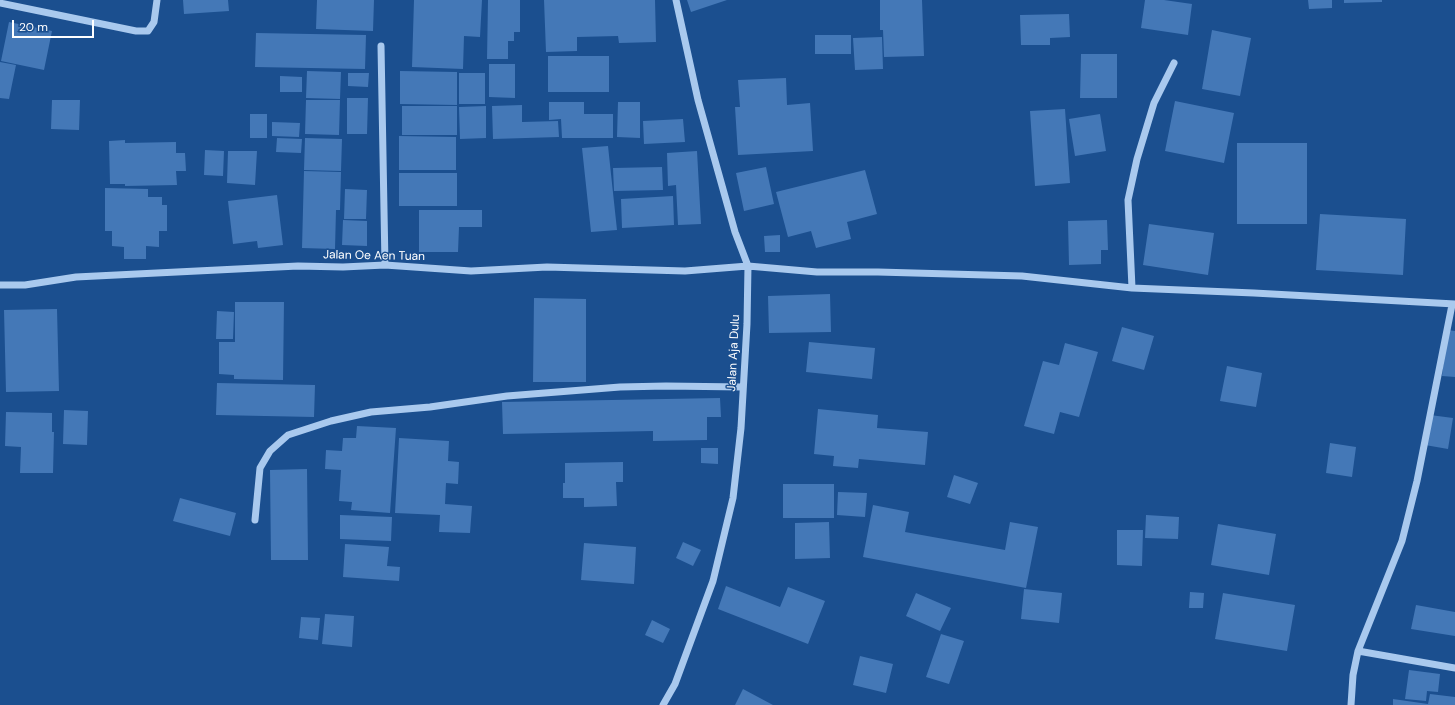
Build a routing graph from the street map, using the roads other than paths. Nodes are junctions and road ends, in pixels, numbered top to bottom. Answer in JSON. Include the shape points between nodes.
{"nodes":[{"id":1,"x":157,"y":0,"type":"edge"},
{"id":2,"x":676,"y":0,"type":"edge"},
{"id":3,"x":0,"y":3,"type":"edge"},
{"id":4,"x":381,"y":46,"type":"dead end"},
{"id":5,"x":1174,"y":63,"type":"dead end"},
{"id":6,"x":385,"y":265,"type":"junction"},
{"id":7,"x":748,"y":266,"type":"junction"},
{"id":8,"x":0,"y":285,"type":"edge"},
{"id":9,"x":1132,"y":288,"type":"junction"},
{"id":10,"x":1453,"y":304,"type":"edge"},
{"id":11,"x":743,"y":387,"type":"junction"},
{"id":12,"x":255,"y":520,"type":"dead end"},
{"id":13,"x":1358,"y":651,"type":"junction"},
{"id":14,"x":1455,"y":668,"type":"edge"},
{"id":15,"x":663,"y":705,"type":"edge"},
{"id":16,"x":1351,"y":705,"type":"edge"}],
"edges":[{"from":1,"to":3,"type":"street","via":[[154,22],[148,31],[136,31]]},
{"from":2,"to":7,"type":"street","name":"Jalan Aja Dulu","via":[[698,100],[735,232]]},
{"from":4,"to":6,"type":"street"},
{"from":5,"to":9,"type":"street","via":[[1154,103],[1128,200]]},
{"from":6,"to":7,"type":"street","name":"Jalan Oe Aen Tuan","via":[[471,271],[547,267],[685,271]]},
{"from":6,"to":8,"type":"street","name":"Jalan Oe Aen Tuan","via":[[298,266],[76,277],[25,285]]},
{"from":7,"to":9,"type":"street","name":"Jalan Oe Aen Tuan","via":[[817,272],[1022,276]]},
{"from":7,"to":11,"type":"street","name":"Jalan Aja Dulu"},
{"from":9,"to":10,"type":"street","name":"Jalan Oe Aen Tuan"},
{"from":10,"to":13,"type":"street","via":[[1417,481],[1402,541]]},
{"from":11,"to":12,"type":"street","via":[[666,386],[507,396],[430,408],[371,412],[331,421],[288,435],[270,451],[260,468]]},
{"from":11,"to":15,"type":"street","name":"Jalan Aja Dulu","via":[[733,498],[713,581],[675,684]]},
{"from":13,"to":14,"type":"street"},
{"from":13,"to":16,"type":"street"}]}
